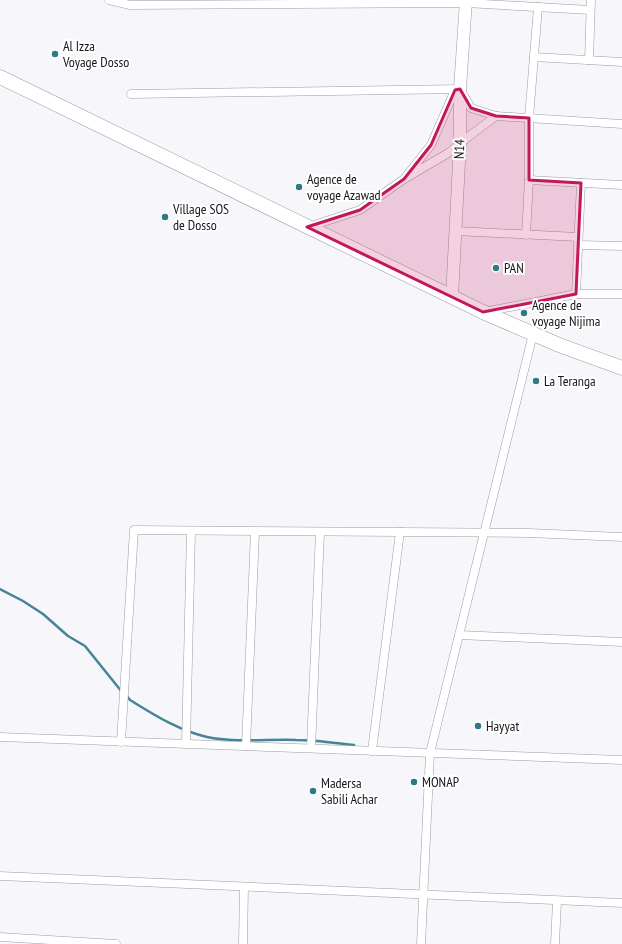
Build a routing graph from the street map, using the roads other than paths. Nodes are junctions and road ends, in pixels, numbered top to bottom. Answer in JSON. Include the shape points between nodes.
{"nodes":[{"id":1,"x":108,"y":0,"type":"edge"},
{"id":2,"x":591,"y":0,"type":"edge"},
{"id":3,"x":466,"y":2,"type":"edge"},
{"id":4,"x":538,"y":7,"type":"junction"},
{"id":5,"x":590,"y":10,"type":"junction"},
{"id":6,"x":534,"y":57,"type":"junction"},
{"id":7,"x":589,"y":60,"type":"junction"},
{"id":8,"x":622,"y":62,"type":"edge"},
{"id":9,"x":0,"y":77,"type":"edge"},
{"id":10,"x":457,"y":90,"type":"junction"},
{"id":11,"x":131,"y":94,"type":"dead end"},
{"id":12,"x":496,"y":116,"type":"junction"},
{"id":13,"x":529,"y":118,"type":"junction"},
{"id":14,"x":622,"y":124,"type":"edge"},
{"id":15,"x":460,"y":142,"type":"junction"},
{"id":16,"x":404,"y":180,"type":"junction"},
{"id":17,"x":529,"y":180,"type":"junction"},
{"id":18,"x":580,"y":183,"type":"junction"},
{"id":19,"x":622,"y":185,"type":"edge"},
{"id":20,"x":307,"y":227,"type":"junction"},
{"id":21,"x":455,"y":231,"type":"junction"},
{"id":22,"x":526,"y":235,"type":"junction"},
{"id":23,"x":578,"y":241,"type":"junction"},
{"id":24,"x":622,"y":246,"type":"edge"},
{"id":25,"x":576,"y":294,"type":"junction"},
{"id":26,"x":622,"y":294,"type":"edge"},
{"id":27,"x":452,"y":297,"type":"junction"},
{"id":28,"x":483,"y":312,"type":"junction"},
{"id":29,"x":533,"y":334,"type":"junction"},
{"id":30,"x":622,"y":368,"type":"edge"},
{"id":31,"x":191,"y":531,"type":"junction"},
{"id":32,"x":255,"y":532,"type":"junction"},
{"id":33,"x":320,"y":532,"type":"junction"},
{"id":34,"x":400,"y":532,"type":"junction"},
{"id":35,"x":485,"y":533,"type":"junction"},
{"id":36,"x":622,"y":537,"type":"edge"},
{"id":37,"x":460,"y":634,"type":"junction"},
{"id":38,"x":622,"y":642,"type":"edge"},
{"id":39,"x":0,"y":737,"type":"edge"},
{"id":40,"x":121,"y":742,"type":"junction"},
{"id":41,"x":186,"y":744,"type":"junction"},
{"id":42,"x":246,"y":746,"type":"junction"},
{"id":43,"x":311,"y":748,"type":"junction"},
{"id":44,"x":372,"y":751,"type":"junction"},
{"id":45,"x":430,"y":753,"type":"junction"},
{"id":46,"x":622,"y":760,"type":"edge"},
{"id":47,"x":0,"y":876,"type":"edge"},
{"id":48,"x":244,"y":887,"type":"junction"},
{"id":49,"x":423,"y":895,"type":"junction"},
{"id":50,"x":557,"y":901,"type":"junction"},
{"id":51,"x":622,"y":903,"type":"edge"},
{"id":52,"x":0,"y":937,"type":"edge"},
{"id":53,"x":116,"y":944,"type":"edge"},
{"id":54,"x":243,"y":944,"type":"edge"},
{"id":55,"x":421,"y":944,"type":"edge"},
{"id":56,"x":555,"y":944,"type":"edge"}],
"edges":[{"from":1,"to":3,"type":"street","via":[[130,5]]},
{"from":2,"to":5,"type":"street"},
{"from":3,"to":4,"type":"street"},
{"from":3,"to":10,"type":"main road","name":"N14"},
{"from":4,"to":5,"type":"street"},
{"from":4,"to":6,"type":"street"},
{"from":5,"to":7,"type":"street"},
{"from":6,"to":7,"type":"street"},
{"from":6,"to":13,"type":"street"},
{"from":7,"to":8,"type":"street"},
{"from":9,"to":20,"type":"highway"},
{"from":10,"to":11,"type":"street"},
{"from":10,"to":12,"type":"street","via":[[471,108]]},
{"from":10,"to":15,"type":"main road","name":"N14"},
{"from":10,"to":16,"type":"street","via":[[431,145]]},
{"from":12,"to":13,"type":"street"},
{"from":12,"to":15,"type":"street"},
{"from":13,"to":14,"type":"street"},
{"from":13,"to":17,"type":"street"},
{"from":15,"to":16,"type":"street","via":[[450,152]]},
{"from":15,"to":21,"type":"main road","name":"N14"},
{"from":16,"to":20,"type":"street","via":[[360,210]]},
{"from":17,"to":18,"type":"street"},
{"from":17,"to":22,"type":"street"},
{"from":18,"to":19,"type":"street"},
{"from":18,"to":23,"type":"street"},
{"from":20,"to":27,"type":"highway"},
{"from":21,"to":22,"type":"street"},
{"from":21,"to":27,"type":"main road","name":"N14"},
{"from":22,"to":23,"type":"street"},
{"from":23,"to":24,"type":"street"},
{"from":23,"to":25,"type":"street"},
{"from":25,"to":26,"type":"street"},
{"from":25,"to":28,"type":"street"},
{"from":27,"to":28,"type":"highway"},
{"from":28,"to":29,"type":"highway"},
{"from":29,"to":30,"type":"highway"},
{"from":29,"to":35,"type":"street"},
{"from":31,"to":32,"type":"street"},
{"from":31,"to":40,"type":"street","via":[[134,530]]},
{"from":31,"to":41,"type":"street"},
{"from":32,"to":33,"type":"street"},
{"from":32,"to":42,"type":"street"},
{"from":33,"to":34,"type":"street"},
{"from":33,"to":43,"type":"street"},
{"from":34,"to":35,"type":"street"},
{"from":34,"to":44,"type":"street"},
{"from":35,"to":36,"type":"street"},
{"from":35,"to":37,"type":"street"},
{"from":37,"to":38,"type":"street"},
{"from":37,"to":45,"type":"street"},
{"from":39,"to":40,"type":"street"},
{"from":40,"to":41,"type":"street"},
{"from":41,"to":42,"type":"street"},
{"from":42,"to":43,"type":"street"},
{"from":43,"to":44,"type":"street"},
{"from":44,"to":45,"type":"street"},
{"from":45,"to":46,"type":"street"},
{"from":45,"to":49,"type":"street"},
{"from":47,"to":48,"type":"street"},
{"from":48,"to":49,"type":"street"},
{"from":48,"to":54,"type":"street"},
{"from":49,"to":50,"type":"street"},
{"from":49,"to":55,"type":"street"},
{"from":50,"to":51,"type":"street"},
{"from":50,"to":56,"type":"street"},
{"from":52,"to":53,"type":"street"}]}
